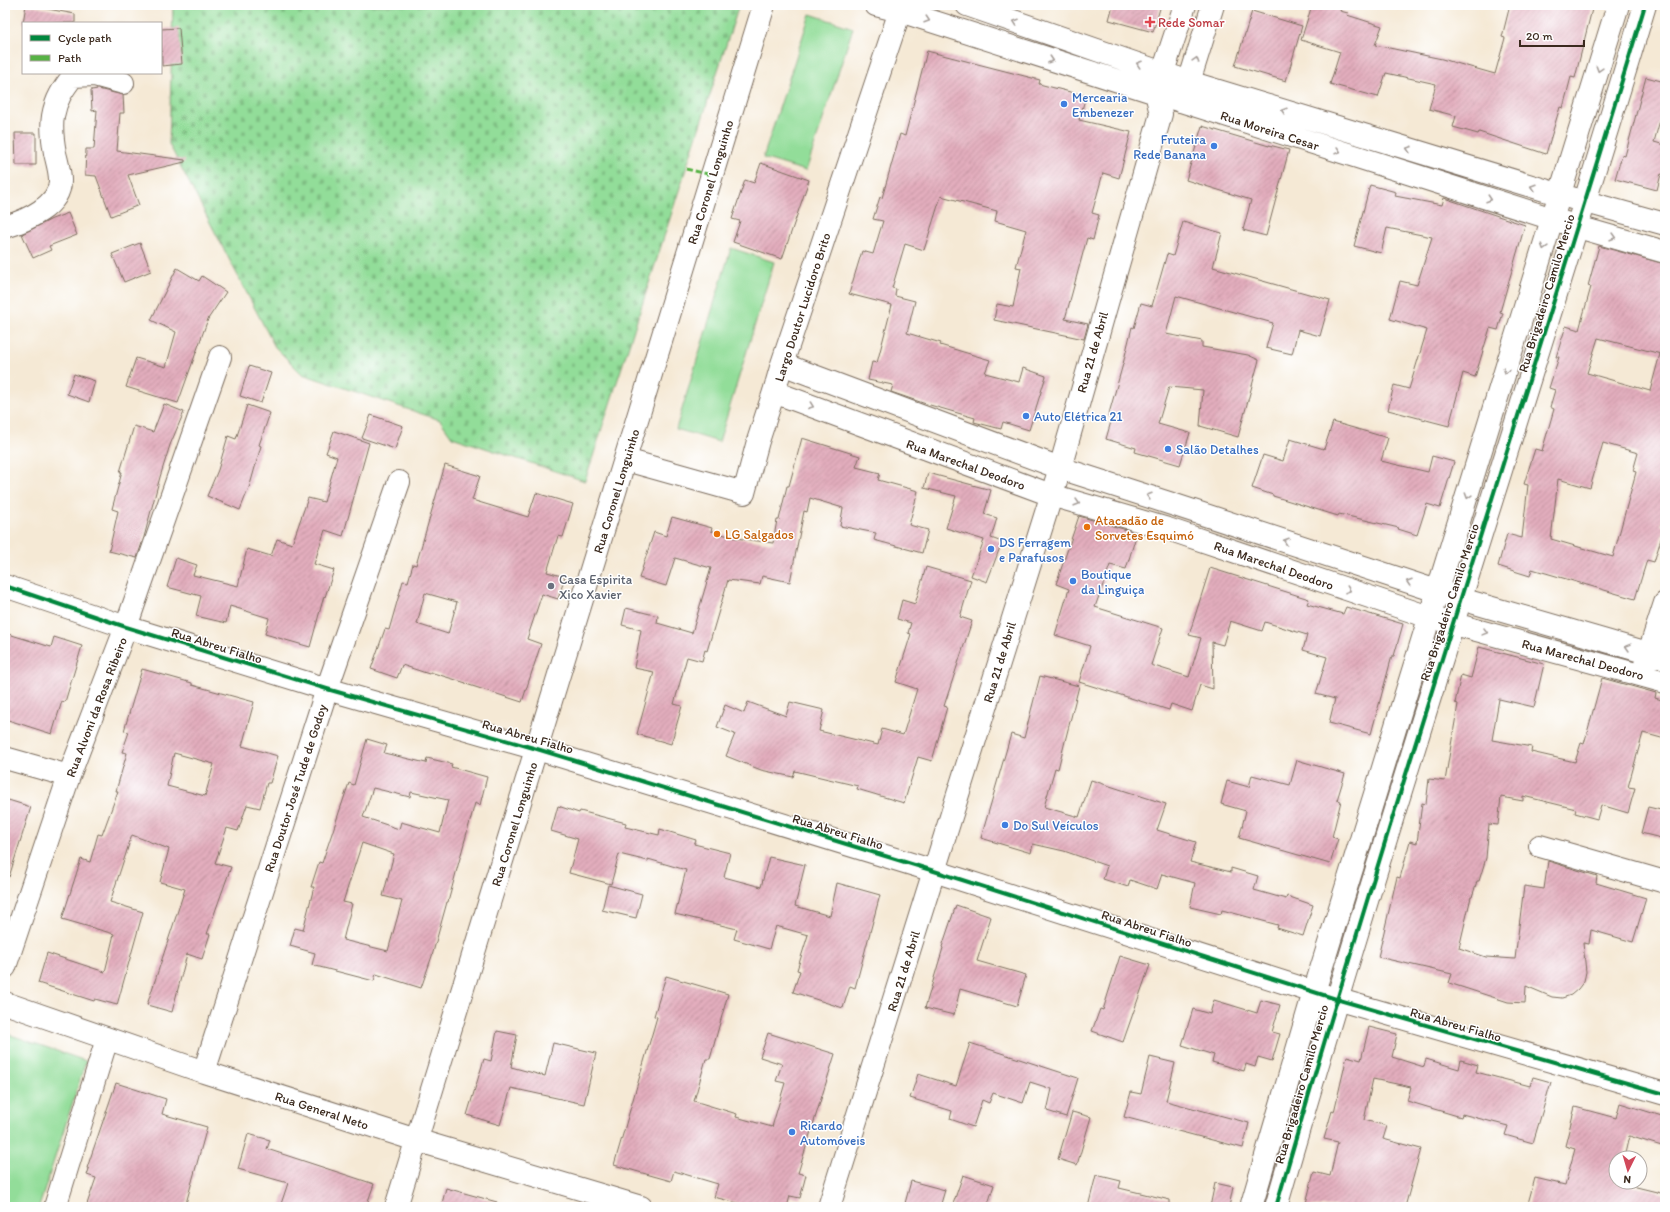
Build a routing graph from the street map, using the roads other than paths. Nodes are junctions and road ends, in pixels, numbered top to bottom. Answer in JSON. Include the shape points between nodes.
{"nodes":[{"id":1,"x":764,"y":5,"type":"edge"},
{"id":2,"x":876,"y":5,"type":"edge"},
{"id":3,"x":967,"y":5,"type":"edge"},
{"id":4,"x":1185,"y":5,"type":"edge"},
{"id":5,"x":1213,"y":5,"type":"edge"},
{"id":6,"x":1619,"y":5,"type":"edge"},
{"id":7,"x":1644,"y":7,"type":"edge"},
{"id":8,"x":901,"y":8,"type":"edge"},
{"id":9,"x":1163,"y":72,"type":"junction"},
{"id":10,"x":123,"y":83,"type":"dead end"},
{"id":11,"x":1185,"y":91,"type":"junction"},
{"id":12,"x":1156,"y":93,"type":"junction"},
{"id":13,"x":1161,"y":114,"type":"junction"},
{"id":14,"x":1464,"y":165,"type":"junction"},
{"id":15,"x":1456,"y":188,"type":"junction"},
{"id":16,"x":1560,"y":195,"type":"junction"},
{"id":17,"x":1585,"y":202,"type":"junction"},
{"id":18,"x":1553,"y":219,"type":"junction"},
{"id":19,"x":1665,"y":224,"type":"edge"},
{"id":20,"x":5,"y":227,"type":"edge"},
{"id":21,"x":1578,"y":227,"type":"junction"},
{"id":22,"x":1665,"y":252,"type":"edge"},
{"id":23,"x":220,"y":357,"type":"dead end"},
{"id":24,"x":782,"y":364,"type":"junction"},
{"id":25,"x":774,"y":392,"type":"junction"},
{"id":26,"x":1497,"y":402,"type":"junction"},
{"id":27,"x":1521,"y":407,"type":"junction"},
{"id":28,"x":626,"y":460,"type":"junction"},
{"id":29,"x":1060,"y":468,"type":"junction"},
{"id":30,"x":399,"y":482,"type":"dead end"},
{"id":31,"x":1050,"y":496,"type":"junction"},
{"id":32,"x":1176,"y":505,"type":"junction"},
{"id":33,"x":1168,"y":529,"type":"junction"},
{"id":34,"x":1332,"y":556,"type":"junction"},
{"id":35,"x":1324,"y":582,"type":"junction"},
{"id":36,"x":5,"y":586,"type":"edge"},
{"id":37,"x":1438,"y":591,"type":"junction"},
{"id":38,"x":1461,"y":599,"type":"junction"},
{"id":39,"x":1665,"y":604,"type":"edge"},
{"id":40,"x":1429,"y":617,"type":"junction"},
{"id":41,"x":1452,"y":623,"type":"junction"},
{"id":42,"x":1552,"y":625,"type":"junction"},
{"id":43,"x":126,"y":627,"type":"junction"},
{"id":44,"x":1546,"y":649,"type":"junction"},
{"id":45,"x":1657,"y":656,"type":"edge"},
{"id":46,"x":1642,"y":675,"type":"junction"},
{"id":47,"x":1665,"y":682,"type":"edge"},
{"id":48,"x":327,"y":689,"type":"junction"},
{"id":49,"x":537,"y":749,"type":"junction"},
{"id":50,"x":5,"y":758,"type":"edge"},
{"id":51,"x":69,"y":776,"type":"junction"},
{"id":52,"x":1365,"y":826,"type":"junction"},
{"id":53,"x":1388,"y":833,"type":"junction"},
{"id":54,"x":1540,"y":846,"type":"dead end"},
{"id":55,"x":934,"y":871,"type":"junction"},
{"id":56,"x":1665,"y":882,"type":"edge"},
{"id":57,"x":5,"y":967,"type":"edge"},
{"id":58,"x":1314,"y":992,"type":"junction"},
{"id":59,"x":1336,"y":999,"type":"junction"},
{"id":60,"x":5,"y":1003,"type":"edge"},
{"id":61,"x":107,"y":1039,"type":"junction"},
{"id":62,"x":204,"y":1072,"type":"junction"},
{"id":63,"x":1665,"y":1094,"type":"edge"},
{"id":64,"x":416,"y":1140,"type":"junction"},
{"id":65,"x":1254,"y":1197,"type":"edge"},
{"id":66,"x":1278,"y":1201,"type":"edge"},
{"id":67,"x":55,"y":1207,"type":"edge"},
{"id":68,"x":396,"y":1207,"type":"edge"},
{"id":69,"x":641,"y":1207,"type":"edge"},
{"id":70,"x":829,"y":1207,"type":"edge"}],
"edges":[{"from":1,"to":28,"type":"street","name":"Rua Coronel Longuinho"},
{"from":2,"to":8,"type":"street","name":"Rua Moreira Cesar"},
{"from":9,"to":3,"type":"street","name":"Rua Moreira Cesar","one_way":true},
{"from":4,"to":9,"type":"street"},
{"from":11,"to":5,"type":"street","one_way":true},
{"from":6,"to":7,"type":"street"},
{"from":6,"to":16,"type":"street","name":"Rua Brigadeiro Camilo Mercio","one_way":true},
{"from":7,"to":17,"type":"street","name":"Rua Brigadeiro Camilo Mercio"},
{"from":8,"to":12,"type":"street","name":"Rua Moreira Cesar","one_way":true},
{"from":8,"to":24,"type":"street","name":"Largo Doutor Lucidoro Brito"},
{"from":9,"to":11,"type":"street","name":"Rua Moreira Cesar"},
{"from":9,"to":12,"type":"street"},
{"from":10,"to":20,"type":"street","via":[[94,75],[73,76],[60,93],[52,117],[60,181],[58,191],[53,200],[37,214]]},
{"from":11,"to":12,"type":"street","name":"Rua Moreira Cesar"},
{"from":11,"to":13,"type":"street"},
{"from":14,"to":11,"type":"street","name":"Rua Moreira Cesar","one_way":true},
{"from":11,"to":15,"type":"street","name":"Rua Moreira Cesar","one_way":true},
{"from":12,"to":13,"type":"street","name":"Rua 21 de Abril"},
{"from":13,"to":29,"type":"street","name":"Rua 21 de Abril"},
{"from":14,"to":15,"type":"street"},
{"from":16,"to":14,"type":"street","name":"Rua Moreira Cesar","one_way":true},
{"from":15,"to":18,"type":"street","name":"Rua Moreira Cesar","one_way":true},
{"from":16,"to":17,"type":"street","name":"Rua Moreira Cesar"},
{"from":16,"to":18,"type":"street","name":"Rua Brigadeiro Camilo Mercio"},
{"from":17,"to":19,"type":"street","name":"Rua Moreira Cesar"},
{"from":17,"to":21,"type":"street","name":"Rua Brigadeiro Camilo Mercio"},
{"from":18,"to":21,"type":"street","name":"Rua Moreira Cesar"},
{"from":18,"to":26,"type":"street","name":"Rua Brigadeiro Camilo Mercio","one_way":true},
{"from":21,"to":22,"type":"street","name":"Rua Moreira Cesar","one_way":true},
{"from":21,"to":27,"type":"street","name":"Rua Brigadeiro Camilo Mercio"},
{"from":23,"to":43,"type":"street","name":"Rua Alvoni da Rosa Ribeiro"},
{"from":24,"to":25,"type":"street","name":"Largo Doutor Lucidoro Brito"},
{"from":24,"to":29,"type":"street","name":"Rua Marechal Deodoro"},
{"from":25,"to":28,"type":"street","name":"Largo Doutor Lucidoro Brito","via":[[744,493]]},
{"from":25,"to":31,"type":"street","name":"Rua Marechal Deodoro","one_way":true},
{"from":26,"to":27,"type":"street"},
{"from":26,"to":37,"type":"street","name":"Rua Brigadeiro Camilo Mercio","one_way":true},
{"from":27,"to":38,"type":"street","name":"Rua Brigadeiro Camilo Mercio"},
{"from":28,"to":49,"type":"street","name":"Rua Coronel Longuinho"},
{"from":29,"to":31,"type":"street","name":"Rua 21 de Abril"},
{"from":32,"to":29,"type":"street","name":"Rua Marechal Deodoro","one_way":true},
{"from":30,"to":48,"type":"street","name":"Rua Doutor José Tude de Godoy"},
{"from":31,"to":33,"type":"street","name":"Rua Marechal Deodoro","one_way":true},
{"from":31,"to":55,"type":"street","name":"Rua 21 de Abril"},
{"from":32,"to":33,"type":"street"},
{"from":34,"to":32,"type":"street","name":"Rua Marechal Deodoro","one_way":true},
{"from":33,"to":35,"type":"street","name":"Rua Marechal Deodoro"},
{"from":34,"to":35,"type":"street"},
{"from":37,"to":34,"type":"street","name":"Rua Marechal Deodoro","one_way":true},
{"from":35,"to":40,"type":"street","name":"Rua Marechal Deodoro","one_way":true},
{"from":36,"to":43,"type":"street","name":"Rua Abreu Fialho"},
{"from":37,"to":38,"type":"street","name":"Rua Marechal Deodoro"},
{"from":37,"to":40,"type":"street","name":"Rua Brigadeiro Camilo Mercio"},
{"from":38,"to":41,"type":"street","name":"Rua Brigadeiro Camilo Mercio"},
{"from":38,"to":42,"type":"street","name":"Rua Marechal Deodoro"},
{"from":39,"to":45,"type":"street"},
{"from":40,"to":41,"type":"street","name":"Rua Marechal Deodoro"},
{"from":40,"to":52,"type":"street","name":"Rua Brigadeiro Camilo Mercio"},
{"from":41,"to":44,"type":"street","name":"Rua Marechal Deodoro","one_way":true},
{"from":41,"to":53,"type":"street","name":"Rua Brigadeiro Camilo Mercio"},
{"from":42,"to":44,"type":"street"},
{"from":45,"to":42,"type":"street","name":"Rua Marechal Deodoro","one_way":true},
{"from":43,"to":48,"type":"street","name":"Rua Abreu Fialho"},
{"from":43,"to":51,"type":"street","name":"Rua Alvoni da Rosa Ribeiro"},
{"from":44,"to":46,"type":"street","name":"Rua Marechal Deodoro"},
{"from":45,"to":46,"type":"street"},
{"from":46,"to":47,"type":"street","name":"Rua Marechal Deodoro"},
{"from":48,"to":49,"type":"street","name":"Rua Abreu Fialho"},
{"from":48,"to":62,"type":"street","name":"Rua Doutor José Tude de Godoy"},
{"from":49,"to":55,"type":"street","name":"Rua Abreu Fialho"},
{"from":49,"to":64,"type":"street","name":"Rua Coronel Longuinho"},
{"from":50,"to":51,"type":"street"},
{"from":51,"to":57,"type":"street","name":"Rua Alvoni da Rosa Ribeiro"},
{"from":52,"to":53,"type":"street"},
{"from":52,"to":58,"type":"street","name":"Rua Brigadeiro Camilo Mercio"},
{"from":53,"to":59,"type":"street","name":"Rua Brigadeiro Camilo Mercio"},
{"from":54,"to":56,"type":"street"},
{"from":55,"to":58,"type":"street","name":"Rua Abreu Fialho"},
{"from":55,"to":70,"type":"street","name":"Rua 21 de Abril"},
{"from":58,"to":59,"type":"street","name":"Rua Abreu Fialho"},
{"from":58,"to":65,"type":"street","name":"Rua Brigadeiro Camilo Mercio"},
{"from":59,"to":63,"type":"street","name":"Rua Abreu Fialho"},
{"from":59,"to":66,"type":"street","name":"Rua Brigadeiro Camilo Mercio"},
{"from":60,"to":61,"type":"street","name":"Rua General Neto"},
{"from":61,"to":62,"type":"street","name":"Rua General Neto"},
{"from":61,"to":67,"type":"street"},
{"from":62,"to":64,"type":"street","name":"Rua General Neto"},
{"from":64,"to":68,"type":"street","name":"Rua Coronel Longuinho"},
{"from":64,"to":69,"type":"street","name":"Rua General Neto"},
{"from":65,"to":66,"type":"street"}]}
